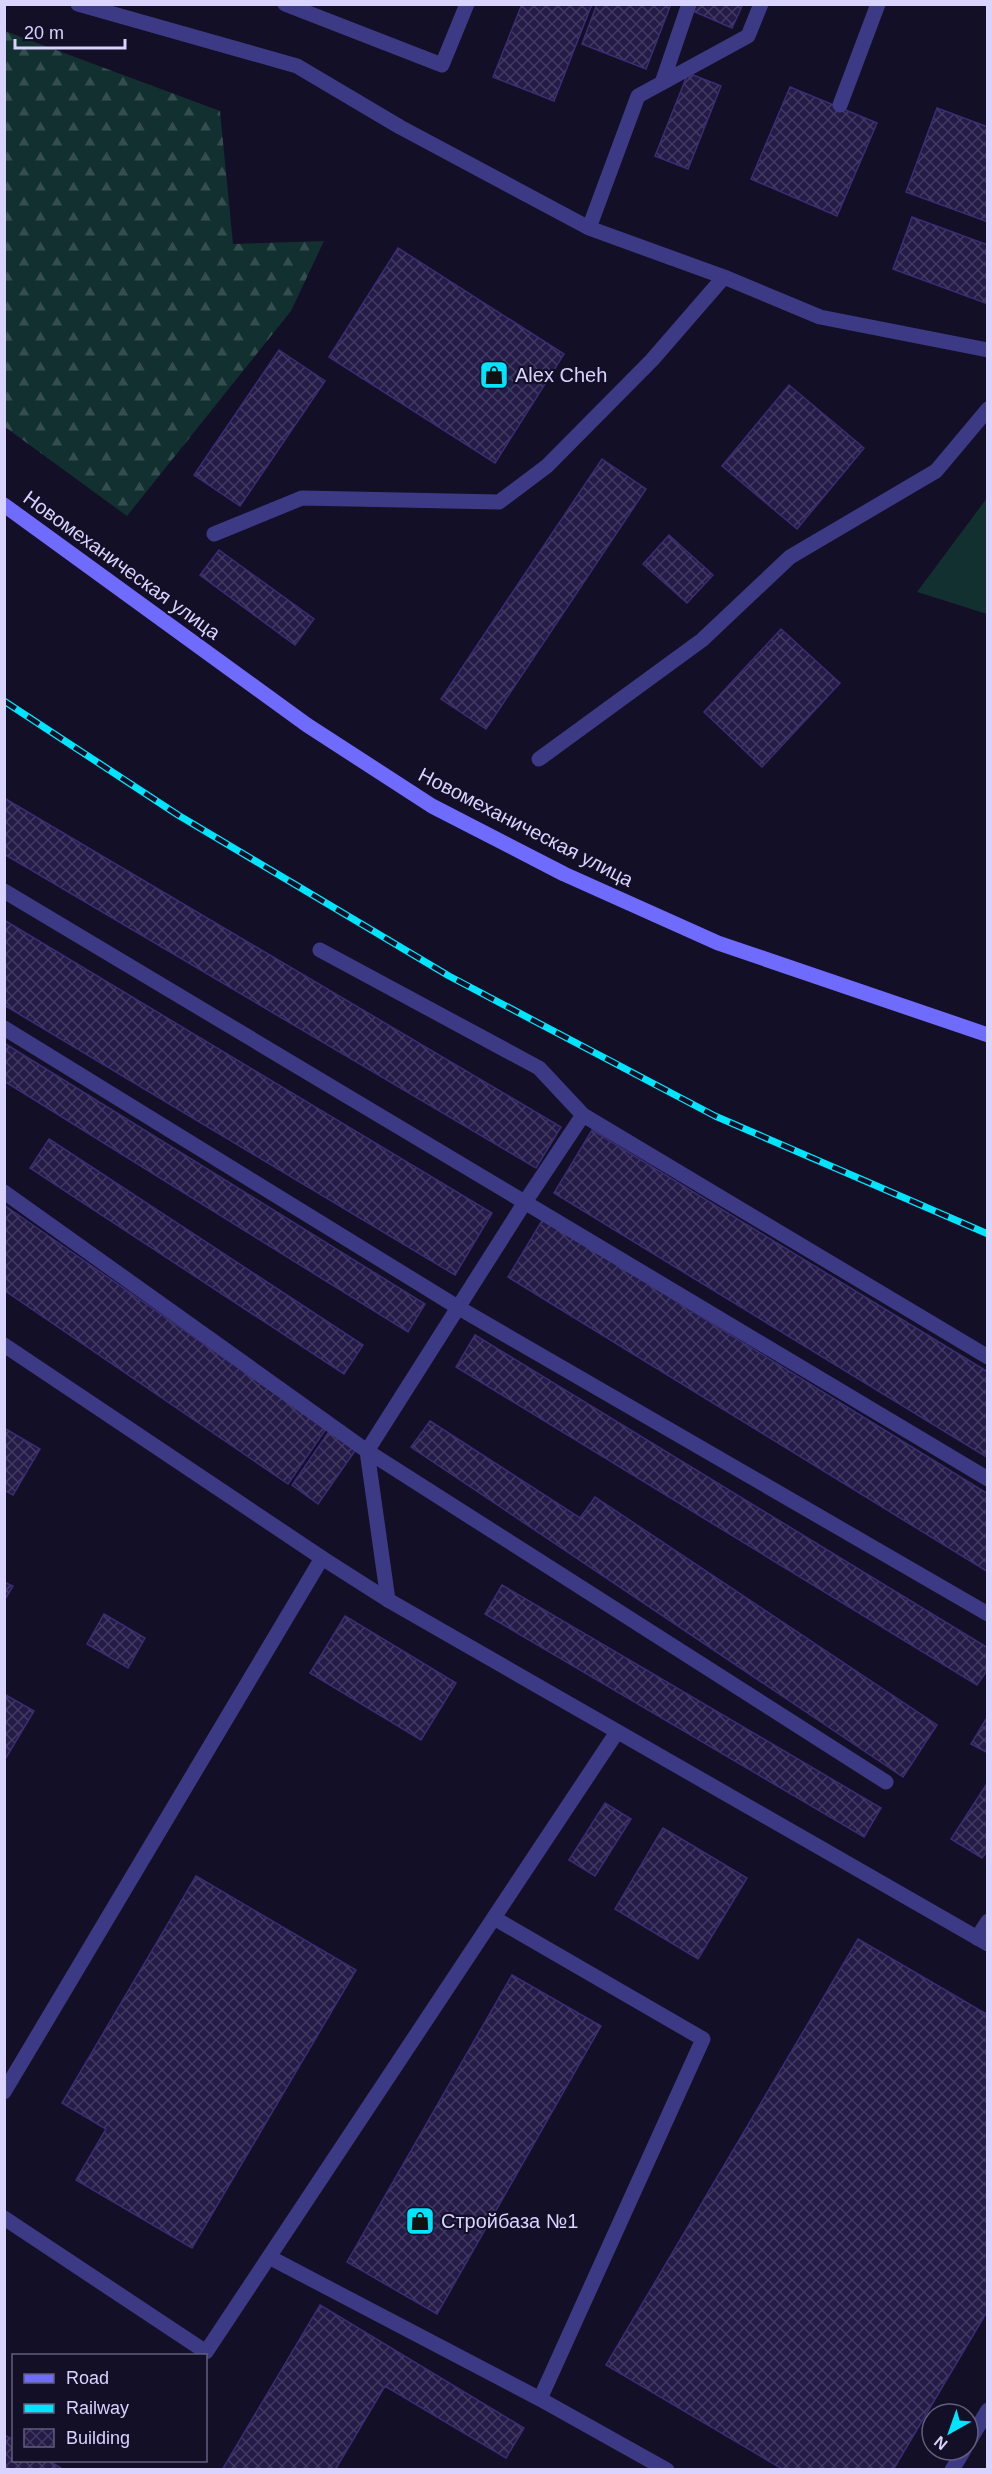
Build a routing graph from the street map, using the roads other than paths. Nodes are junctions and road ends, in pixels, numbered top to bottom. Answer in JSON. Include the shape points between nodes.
{"nodes":[{"id":1,"x":78,"y":4,"type":"edge"},
{"id":2,"x":285,"y":4,"type":"edge"},
{"id":3,"x":467,"y":4,"type":"edge"},
{"id":4,"x":689,"y":4,"type":"edge"},
{"id":5,"x":761,"y":4,"type":"edge"},
{"id":6,"x":878,"y":4,"type":"edge"},
{"id":7,"x":662,"y":82,"type":"junction"},
{"id":8,"x":840,"y":105,"type":"dead end"},
{"id":9,"x":589,"y":228,"type":"junction"},
{"id":10,"x":724,"y":277,"type":"junction"},
{"id":11,"x":987,"y":350,"type":"edge"},
{"id":12,"x":987,"y":409,"type":"edge"},
{"id":13,"x":4,"y":505,"type":"edge"},
{"id":14,"x":214,"y":534,"type":"dead end"},
{"id":15,"x":539,"y":759,"type":"dead end"},
{"id":16,"x":4,"y":891,"type":"edge"},
{"id":17,"x":320,"y":950,"type":"dead end"},
{"id":18,"x":4,"y":1028,"type":"edge"},
{"id":19,"x":987,"y":1035,"type":"edge"},
{"id":20,"x":583,"y":1115,"type":"junction"},
{"id":21,"x":4,"y":1192,"type":"edge"},
{"id":22,"x":525,"y":1202,"type":"junction"},
{"id":23,"x":459,"y":1308,"type":"junction"},
{"id":24,"x":4,"y":1345,"type":"edge"},
{"id":25,"x":987,"y":1357,"type":"edge"},
{"id":26,"x":367,"y":1451,"type":"junction"},
{"id":27,"x":987,"y":1479,"type":"edge"},
{"id":28,"x":322,"y":1558,"type":"junction"},
{"id":29,"x":388,"y":1600,"type":"junction"},
{"id":30,"x":987,"y":1614,"type":"edge"},
{"id":31,"x":617,"y":1732,"type":"junction"},
{"id":32,"x":886,"y":1782,"type":"dead end"},
{"id":33,"x":494,"y":1918,"type":"junction"},
{"id":34,"x":987,"y":1921,"type":"edge"},
{"id":35,"x":982,"y":1941,"type":"edge"},
{"id":36,"x":4,"y":2092,"type":"edge"},
{"id":37,"x":4,"y":2218,"type":"edge"},
{"id":38,"x":269,"y":2257,"type":"junction"},
{"id":39,"x":540,"y":2399,"type":"junction"},
{"id":40,"x":667,"y":2469,"type":"edge"}],
"edges":[{"from":1,"to":9,"type":"street","via":[[297,66],[400,127]]},
{"from":2,"to":3,"type":"street","via":[[442,65]]},
{"from":4,"to":7,"type":"street"},
{"from":5,"to":7,"type":"street","via":[[748,36]]},
{"from":6,"to":8,"type":"street"},
{"from":7,"to":9,"type":"street","via":[[638,96]]},
{"from":9,"to":10,"type":"street"},
{"from":10,"to":11,"type":"street","via":[[820,317]]},
{"from":10,"to":14,"type":"street","via":[[652,360],[547,466],[499,502],[302,498]]},
{"from":12,"to":15,"type":"street","via":[[936,471],[790,557],[702,640]]},
{"from":13,"to":19,"type":"main road","name":"Новомеханическая улица","via":[[307,724],[432,806],[564,874],[718,943]]},
{"from":16,"to":22,"type":"street"},
{"from":17,"to":20,"type":"street","via":[[539,1068]]},
{"from":18,"to":23,"type":"street"},
{"from":20,"to":22,"type":"street"},
{"from":20,"to":25,"type":"street"},
{"from":21,"to":26,"type":"street"},
{"from":22,"to":23,"type":"street"},
{"from":22,"to":27,"type":"street"},
{"from":23,"to":26,"type":"street"},
{"from":23,"to":30,"type":"street"},
{"from":24,"to":28,"type":"street"},
{"from":26,"to":29,"type":"street"},
{"from":26,"to":32,"type":"street"},
{"from":28,"to":29,"type":"street"},
{"from":28,"to":36,"type":"street"},
{"from":29,"to":31,"type":"street"},
{"from":31,"to":33,"type":"street"},
{"from":31,"to":35,"type":"street"},
{"from":33,"to":38,"type":"street"},
{"from":33,"to":39,"type":"street","via":[[703,2039]]},
{"from":34,"to":35,"type":"street"},
{"from":37,"to":38,"type":"street","via":[[206,2352]]},
{"from":38,"to":39,"type":"street"},
{"from":39,"to":40,"type":"street"}]}
